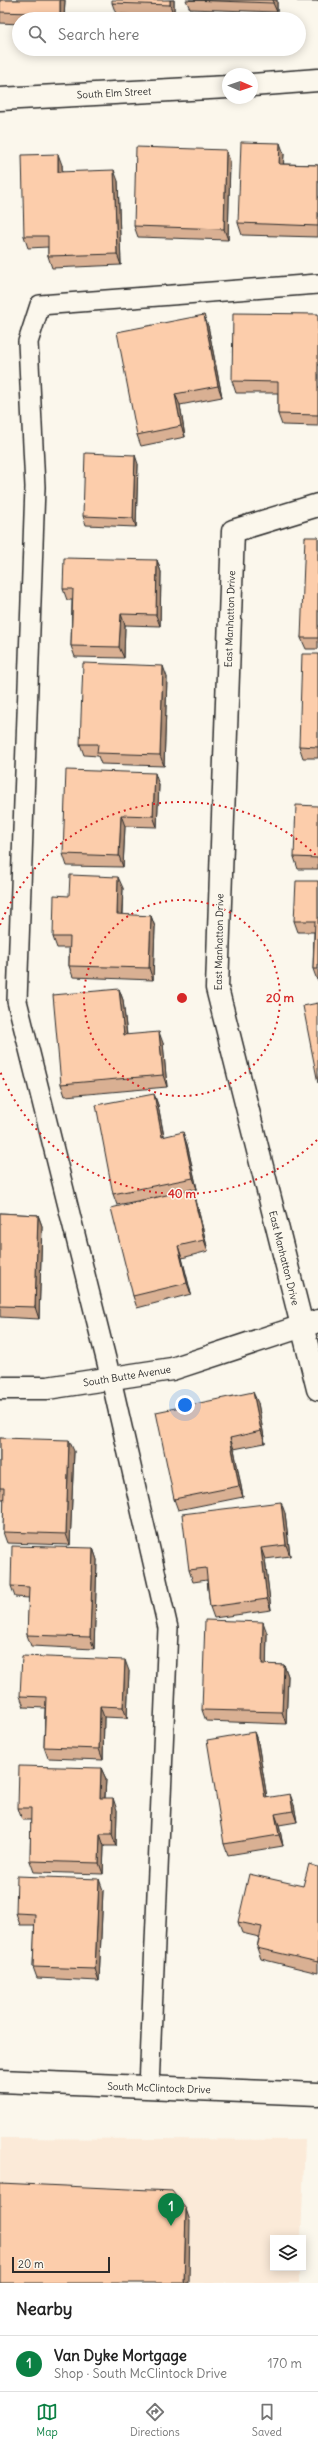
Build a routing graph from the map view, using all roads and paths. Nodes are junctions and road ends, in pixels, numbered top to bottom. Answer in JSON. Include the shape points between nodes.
{"nodes":[{"id":1,"x":318,"y":80,"type":"edge"},
{"id":2,"x":258,"y":85,"type":"edge"},
{"id":3,"x":222,"y":87,"type":"edge"},
{"id":4,"x":0,"y":99,"type":"edge"},
{"id":5,"x":318,"y":284,"type":"edge"},
{"id":6,"x":318,"y":505,"type":"edge"},
{"id":7,"x":310,"y":1324,"type":"edge"},
{"id":8,"x":111,"y":1378,"type":"junction"},
{"id":9,"x":0,"y":1388,"type":"edge"},
{"id":10,"x":318,"y":1389,"type":"edge"},
{"id":11,"x":0,"y":2081,"type":"edge"},
{"id":12,"x":149,"y":2088,"type":"junction"},
{"id":13,"x":318,"y":2094,"type":"edge"}],
"edges":[{"from":1,"to":2,"type":"street"},
{"from":3,"to":4,"type":"street","name":"South Elm Street"},
{"from":5,"to":8,"type":"lane","via":[[40,305],[28,342],[35,487],[17,1001]]},
{"from":6,"to":7,"type":"street","name":"East Manhatton Drive","via":[[233,531],[217,988]]},
{"from":7,"to":8,"type":"street","name":"South Butte Avenue","via":[[172,1369]]},
{"from":7,"to":10,"type":"street","name":"East Manhatton Drive"},
{"from":8,"to":9,"type":"street","name":"South Butte Avenue","via":[[47,1388]]},
{"from":8,"to":12,"type":"lane","via":[[168,1628]]},
{"from":11,"to":12,"type":"street","name":"South McClintock Drive"},
{"from":12,"to":13,"type":"street","name":"South McClintock Drive"}]}
